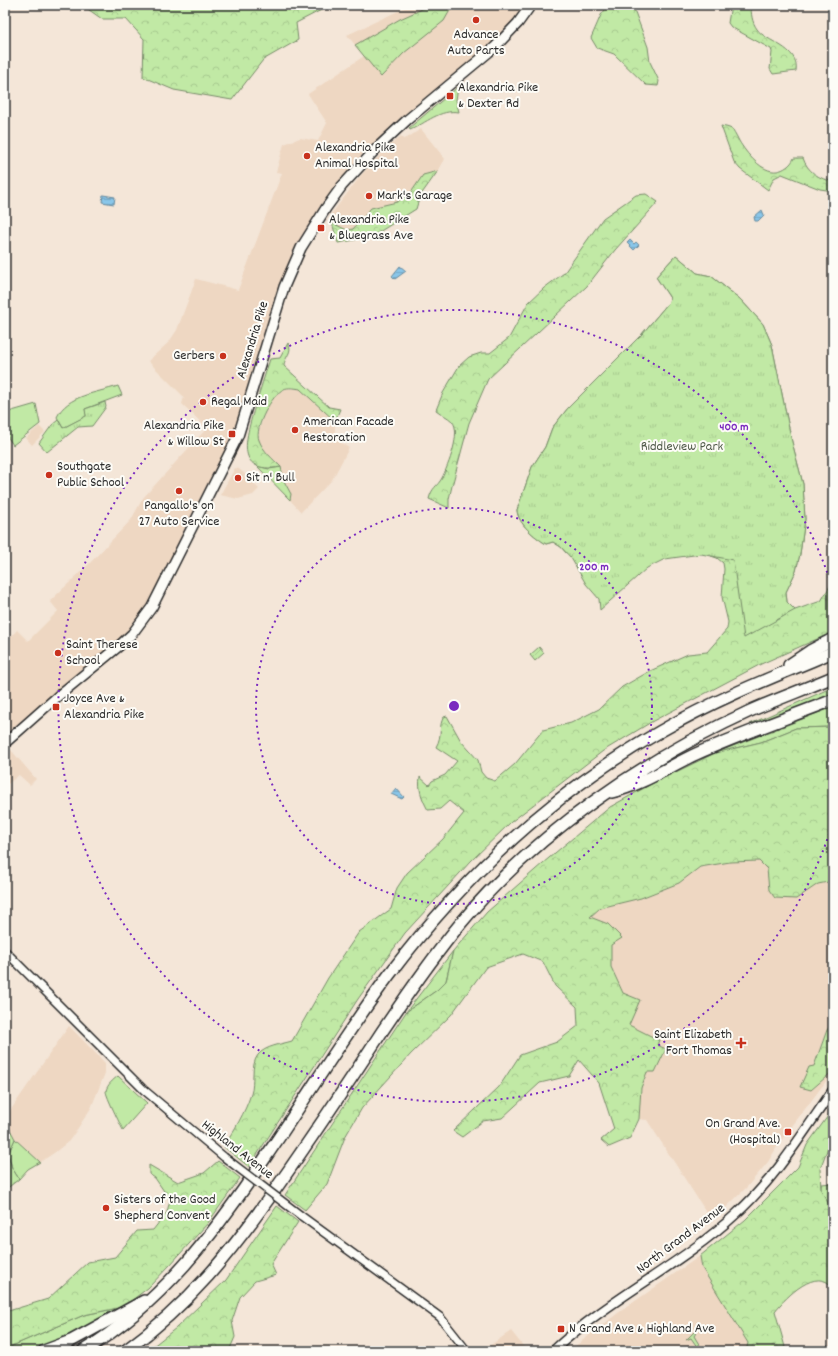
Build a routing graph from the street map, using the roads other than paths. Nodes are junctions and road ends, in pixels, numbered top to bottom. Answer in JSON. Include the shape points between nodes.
{"nodes":[{"id":1,"x":531,"y":5,"type":"edge"},
{"id":2,"x":833,"y":639,"type":"edge"},
{"id":3,"x":833,"y":652,"type":"edge"},
{"id":4,"x":833,"y":677,"type":"edge"},
{"id":5,"x":770,"y":678,"type":"junction"},
{"id":6,"x":833,"y":700,"type":"edge"},
{"id":7,"x":5,"y":743,"type":"edge"},
{"id":8,"x":606,"y":794,"type":"junction"},
{"id":9,"x":5,"y":952,"type":"edge"},
{"id":10,"x":833,"y":1090,"type":"edge"},
{"id":11,"x":161,"y":1290,"type":"junction"},
{"id":12,"x":44,"y":1351,"type":"edge"},
{"id":13,"x":83,"y":1351,"type":"edge"},
{"id":14,"x":125,"y":1351,"type":"edge"},
{"id":15,"x":467,"y":1351,"type":"edge"},
{"id":16,"x":553,"y":1351,"type":"edge"}],
"edges":[{"from":1,"to":7,"type":"main road","name":"Alexandria Pike","via":[[518,23],[485,57],[390,135],[342,186],[326,208],[301,248],[284,287],[238,436],[152,607],[120,646]]},
{"from":2,"to":5,"type":"highway"},
{"from":3,"to":5,"type":"highway"},
{"from":4,"to":8,"type":"highway","via":[[715,728],[672,751]]},
{"from":5,"to":11,"type":"highway","via":[[732,694],[662,730],[609,762],[539,816],[469,881],[426,928],[403,958],[224,1218]]},
{"from":6,"to":8,"type":"highway","via":[[748,732],[681,761],[628,788]]},
{"from":8,"to":14,"type":"highway","via":[[540,845],[460,924],[405,998],[238,1242],[180,1307]]},
{"from":9,"to":15,"type":"street","name":"Highland Avenue","bridge":true,"via":[[144,1090],[224,1157],[440,1317]]},
{"from":10,"to":16,"type":"main road","name":"North Grand Avenue","via":[[786,1159],[736,1214],[693,1249],[578,1328]]},
{"from":11,"to":12,"type":"highway","via":[[98,1327]]},
{"from":11,"to":13,"type":"highway","via":[[115,1330]]}]}
